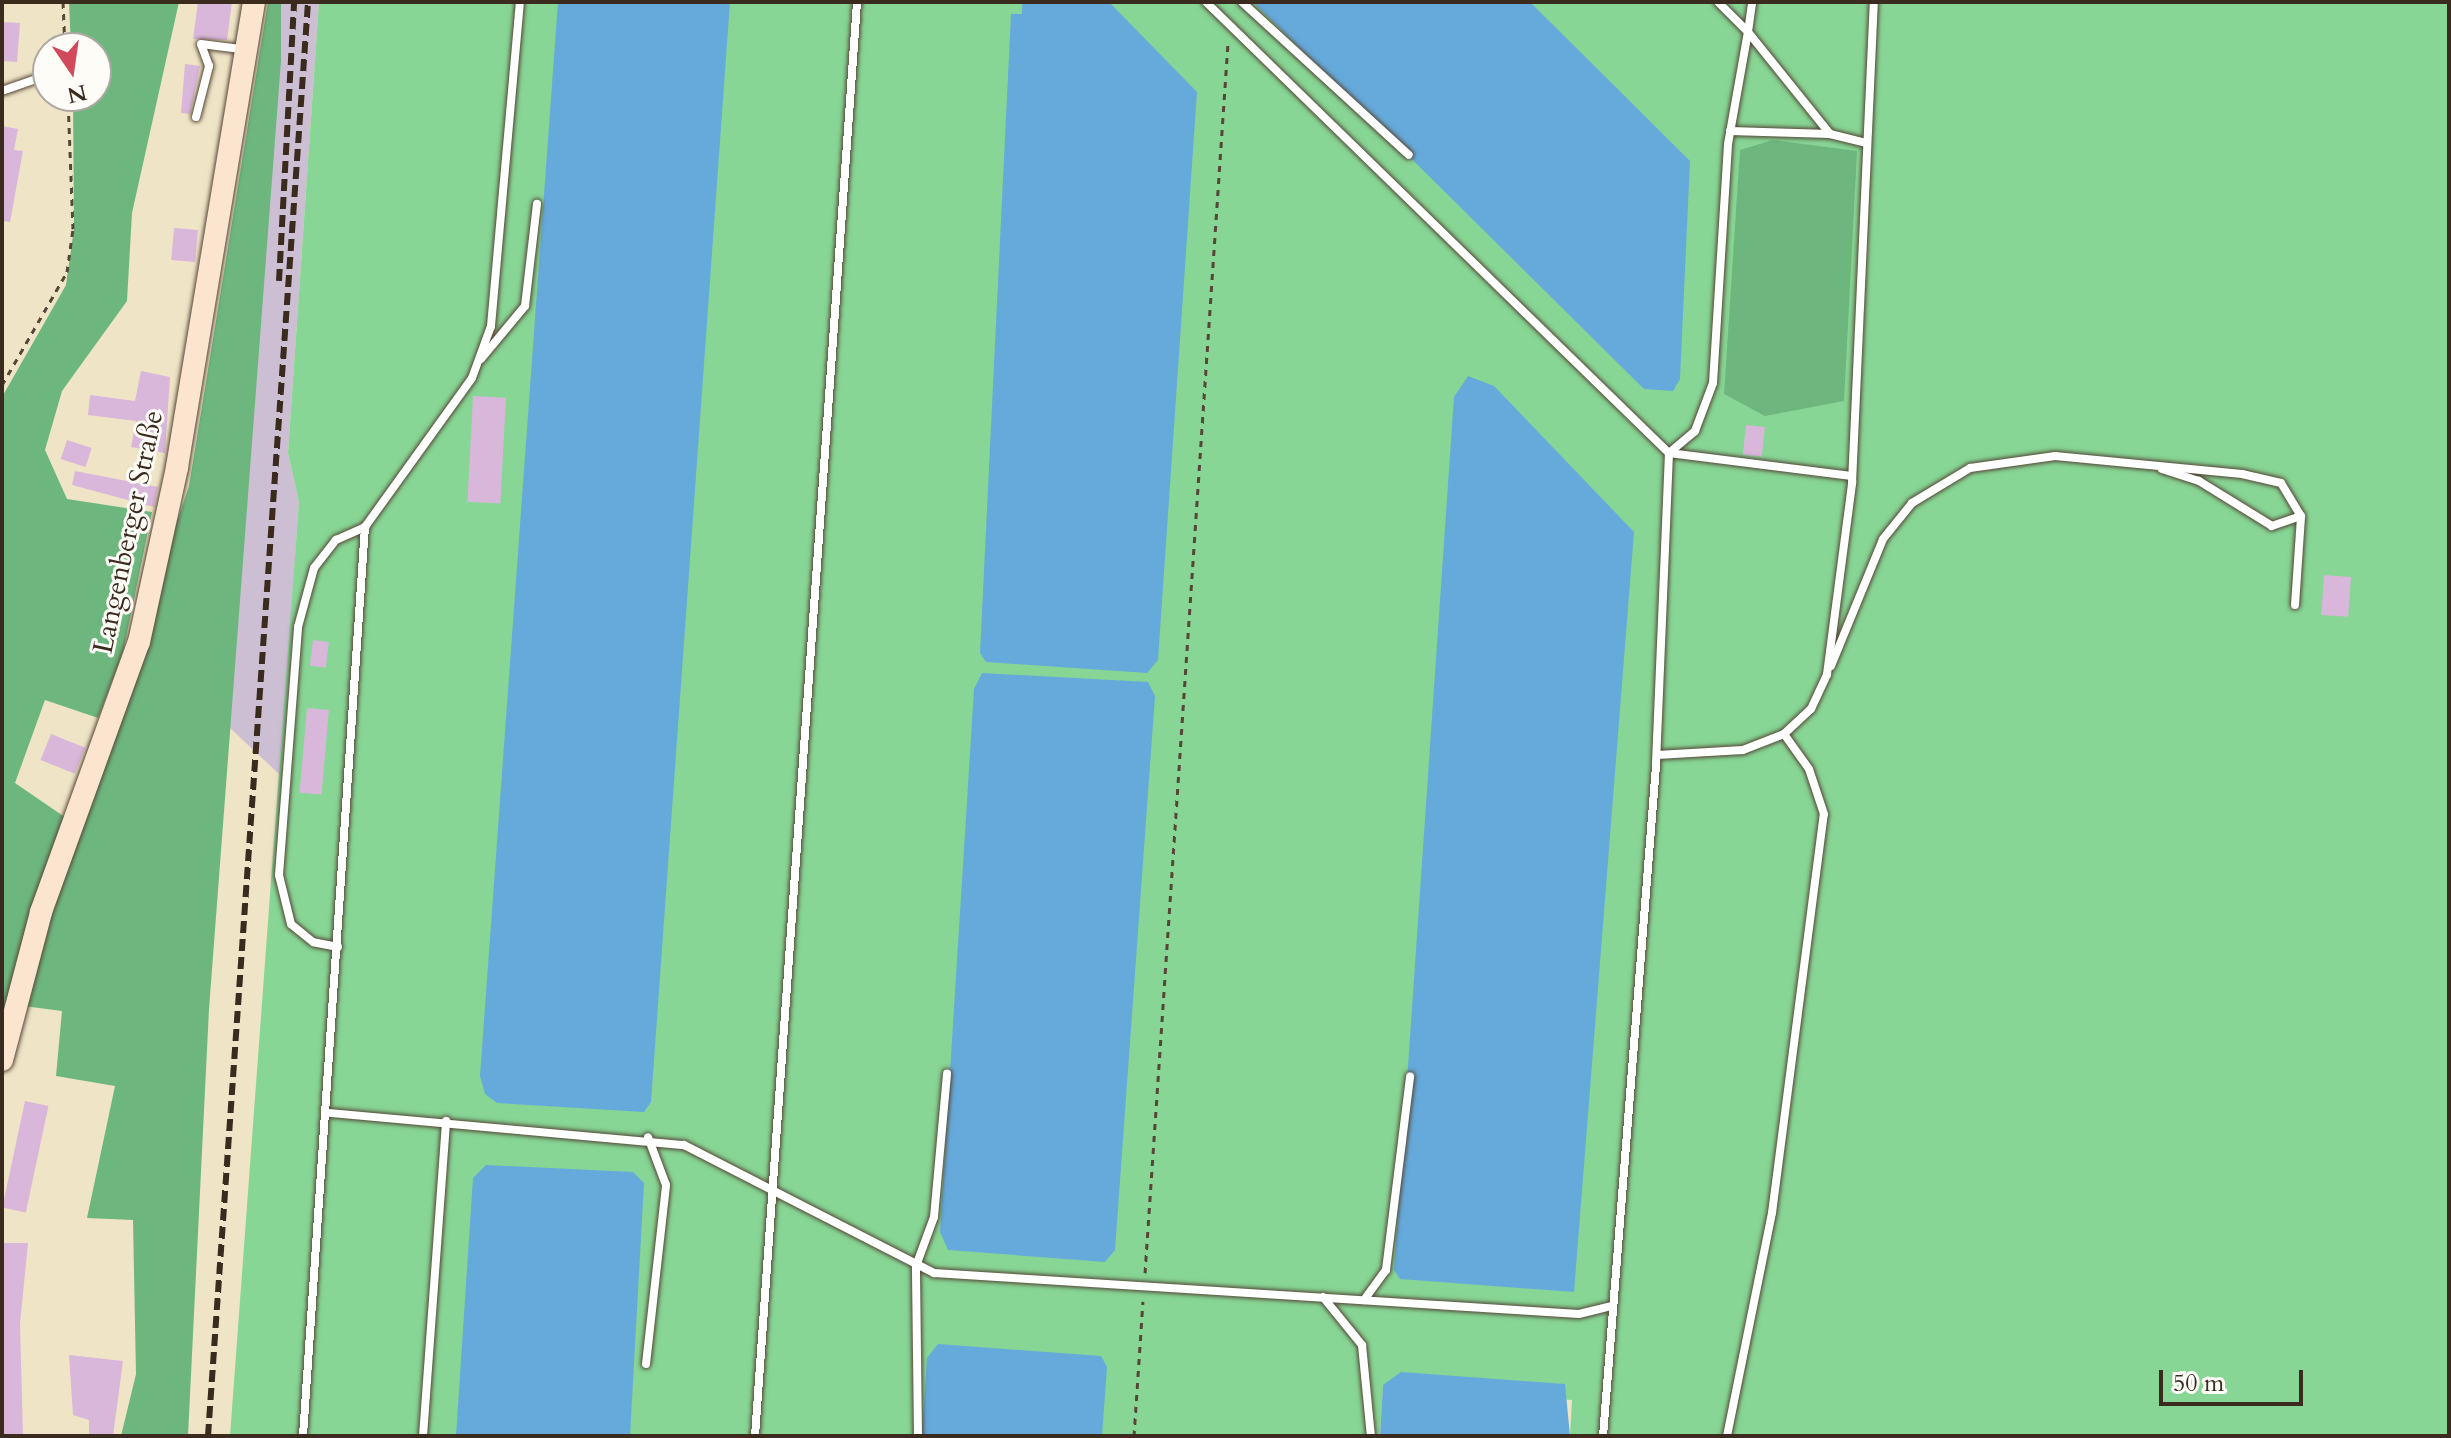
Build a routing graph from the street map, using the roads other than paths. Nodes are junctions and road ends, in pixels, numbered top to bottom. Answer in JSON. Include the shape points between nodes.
{"nodes":[{"id":1,"x":254,"y":2,"type":"edge"},
{"id":2,"x":520,"y":2,"type":"edge"},
{"id":3,"x":857,"y":2,"type":"edge"},
{"id":4,"x":1206,"y":2,"type":"edge"},
{"id":5,"x":1242,"y":2,"type":"edge"},
{"id":6,"x":1718,"y":2,"type":"edge"},
{"id":7,"x":1752,"y":2,"type":"edge"},
{"id":8,"x":1874,"y":2,"type":"edge"},
{"id":9,"x":1748,"y":32,"type":"junction"},
{"id":10,"x":241,"y":49,"type":"junction"},
{"id":11,"x":32,"y":81,"type":"edge"},
{"id":12,"x":2,"y":91,"type":"edge"},
{"id":13,"x":196,"y":117,"type":"dead end"},
{"id":14,"x":1730,"y":131,"type":"junction"},
{"id":15,"x":1830,"y":134,"type":"junction"},
{"id":16,"x":1867,"y":143,"type":"junction"},
{"id":17,"x":1409,"y":155,"type":"dead end"},
{"id":18,"x":537,"y":204,"type":"dead end"},
{"id":19,"x":478,"y":362,"type":"junction"},
{"id":20,"x":1669,"y":453,"type":"junction"},
{"id":21,"x":2162,"y":469,"type":"junction"},
{"id":22,"x":1852,"y":476,"type":"junction"},
{"id":23,"x":2301,"y":516,"type":"junction"},
{"id":24,"x":365,"y":527,"type":"junction"},
{"id":25,"x":2295,"y":605,"type":"dead end"},
{"id":26,"x":1827,"y":674,"type":"junction"},
{"id":27,"x":1784,"y":734,"type":"junction"},
{"id":28,"x":1657,"y":755,"type":"junction"},
{"id":29,"x":338,"y":947,"type":"junction"},
{"id":30,"x":2,"y":1060,"type":"edge"},
{"id":31,"x":947,"y":1074,"type":"dead end"},
{"id":32,"x":1410,"y":1076,"type":"dead end"},
{"id":33,"x":330,"y":1113,"type":"junction"},
{"id":34,"x":446,"y":1121,"type":"junction"},
{"id":35,"x":648,"y":1137,"type":"junction"},
{"id":36,"x":773,"y":1191,"type":"junction"},
{"id":37,"x":916,"y":1266,"type":"junction"},
{"id":38,"x":1322,"y":1297,"type":"junction"},
{"id":39,"x":1364,"y":1300,"type":"junction"},
{"id":40,"x":1611,"y":1306,"type":"junction"},
{"id":41,"x":646,"y":1364,"type":"dead end"},
{"id":42,"x":303,"y":1436,"type":"edge"},
{"id":43,"x":423,"y":1436,"type":"edge"},
{"id":44,"x":755,"y":1436,"type":"edge"},
{"id":45,"x":918,"y":1436,"type":"edge"},
{"id":46,"x":1371,"y":1436,"type":"edge"},
{"id":47,"x":1603,"y":1436,"type":"edge"},
{"id":48,"x":1727,"y":1436,"type":"edge"}],
"edges":[{"from":1,"to":10,"type":"main road","name":"Langenberger Straße"},
{"from":2,"to":19,"type":"lane","via":[[491,326]]},
{"from":3,"to":36,"type":"lane"},
{"from":4,"to":20,"type":"lane"},
{"from":5,"to":17,"type":"lane"},
{"from":6,"to":9,"type":"lane"},
{"from":7,"to":9,"type":"lane"},
{"from":8,"to":16,"type":"lane"},
{"from":9,"to":14,"type":"lane"},
{"from":9,"to":15,"type":"lane"},
{"from":10,"to":13,"type":"lane","via":[[201,44],[209,66]]},
{"from":10,"to":30,"type":"main road","name":"Langenberger Straße","via":[[177,467],[139,642],[33,935]]},
{"from":11,"to":12,"type":"lane"},
{"from":14,"to":15,"type":"lane"},
{"from":14,"to":20,"type":"lane","via":[[1713,383],[1695,431]]},
{"from":15,"to":16,"type":"lane"},
{"from":16,"to":22,"type":"lane"},
{"from":18,"to":19,"type":"lane","via":[[525,306]]},
{"from":19,"to":24,"type":"lane"},
{"from":20,"to":22,"type":"lane"},
{"from":20,"to":28,"type":"lane"},
{"from":21,"to":23,"type":"lane","via":[[2199,481],[2272,526]]},
{"from":21,"to":23,"type":"lane","via":[[2281,483]]},
{"from":21,"to":26,"type":"lane","via":[[2055,456],[2007,460],[1970,468],[1912,503],[1883,539]]},
{"from":22,"to":26,"type":"lane"},
{"from":23,"to":25,"type":"lane"},
{"from":24,"to":29,"type":"lane"},
{"from":24,"to":29,"type":"lane","via":[[336,540],[314,568],[298,627],[279,875],[291,924],[313,942]]},
{"from":26,"to":27,"type":"lane","via":[[1811,709]]},
{"from":27,"to":28,"type":"lane","via":[[1743,750]]},
{"from":27,"to":48,"type":"lane","via":[[1809,769],[1824,814],[1772,1213]]},
{"from":28,"to":40,"type":"lane"},
{"from":29,"to":33,"type":"lane"},
{"from":31,"to":37,"type":"lane","via":[[934,1217]]},
{"from":32,"to":39,"type":"lane","via":[[1386,1270]]},
{"from":33,"to":34,"type":"lane"},
{"from":33,"to":42,"type":"lane"},
{"from":34,"to":35,"type":"lane"},
{"from":34,"to":43,"type":"lane"},
{"from":35,"to":36,"type":"lane","via":[[684,1145]]},
{"from":35,"to":41,"type":"lane","via":[[666,1185]]},
{"from":36,"to":37,"type":"lane"},
{"from":36,"to":44,"type":"lane"},
{"from":37,"to":38,"type":"lane"},
{"from":37,"to":45,"type":"lane"},
{"from":38,"to":39,"type":"lane"},
{"from":38,"to":46,"type":"lane","via":[[1362,1345]]},
{"from":39,"to":40,"type":"lane","via":[[1579,1314]]},
{"from":40,"to":47,"type":"lane"}]}
